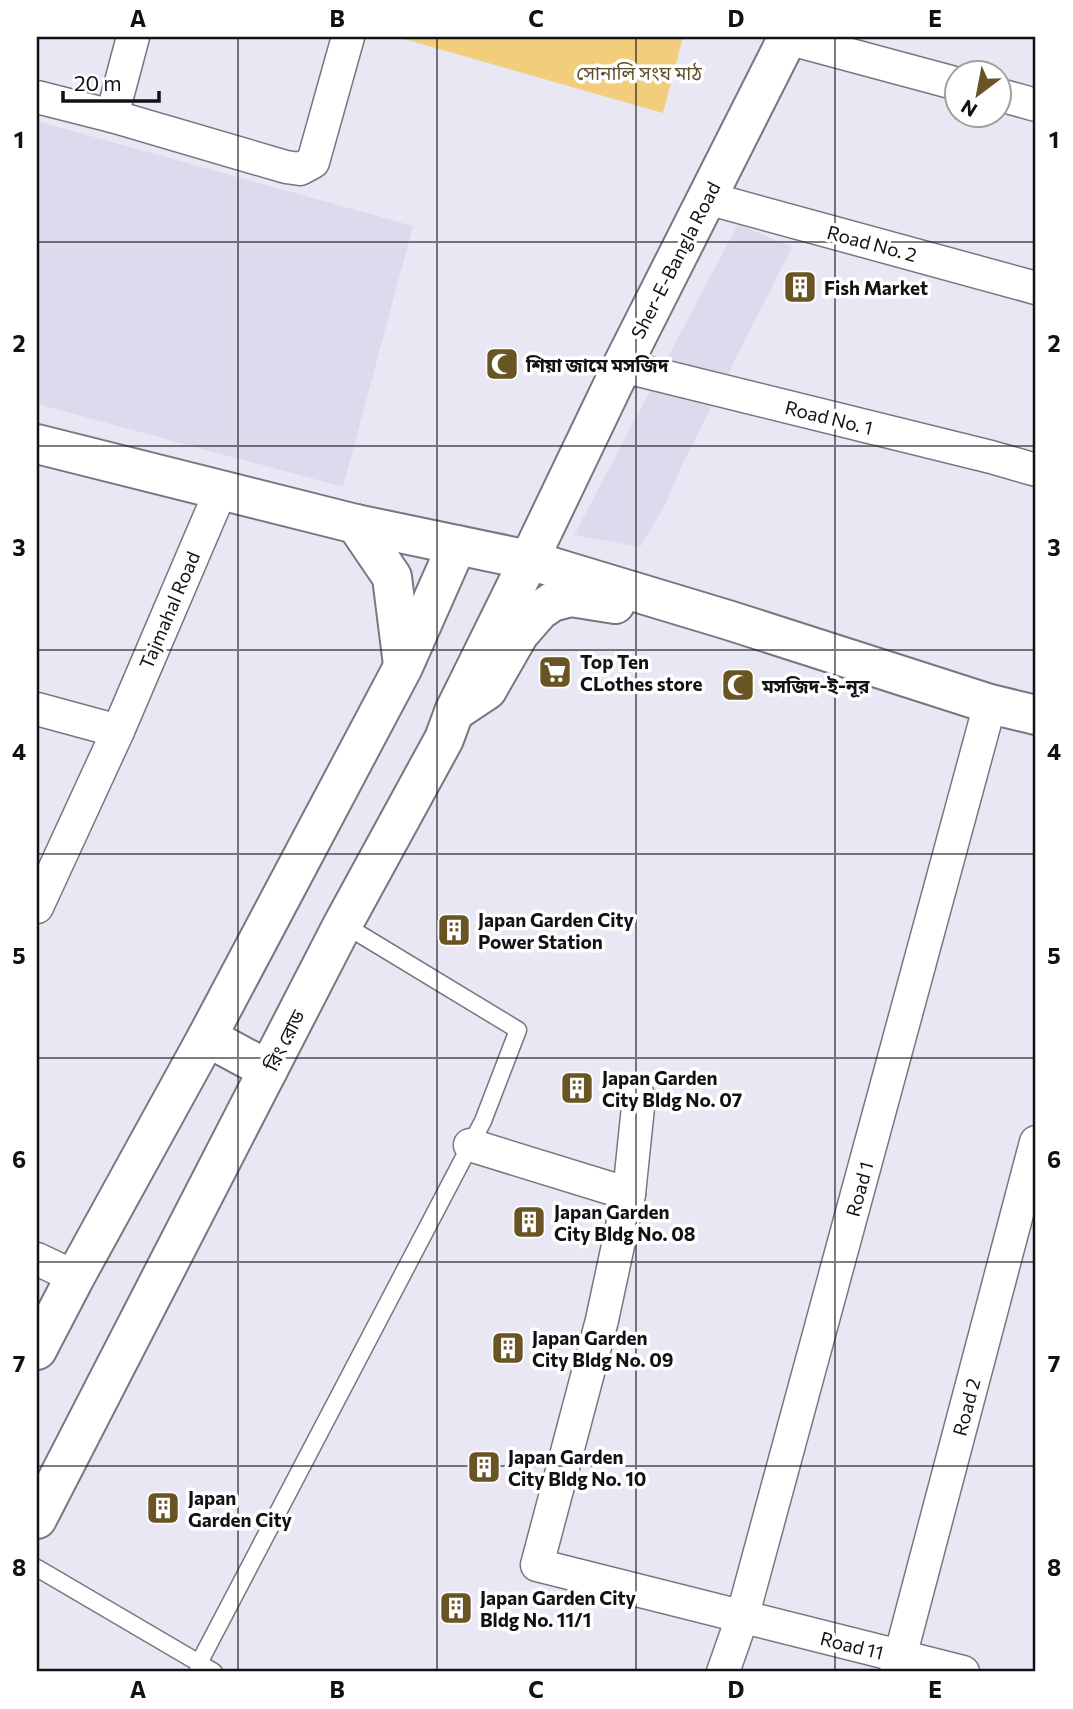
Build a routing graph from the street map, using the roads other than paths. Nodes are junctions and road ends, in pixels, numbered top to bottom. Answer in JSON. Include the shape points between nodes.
{"nodes":[{"id":1,"x":133,"y":37,"type":"edge"},
{"id":2,"x":348,"y":37,"type":"edge"},
{"id":3,"x":787,"y":37,"type":"edge"},
{"id":4,"x":944,"y":80,"type":"edge"},
{"id":5,"x":37,"y":96,"type":"edge"},
{"id":6,"x":1014,"y":99,"type":"edge"},
{"id":7,"x":1036,"y":105,"type":"edge"},
{"id":8,"x":112,"y":116,"type":"junction"},
{"id":9,"x":707,"y":198,"type":"junction"},
{"id":10,"x":1036,"y":288,"type":"edge"},
{"id":11,"x":622,"y":366,"type":"junction"},
{"id":12,"x":37,"y":444,"type":"edge"},
{"id":13,"x":1036,"y":470,"type":"edge"},
{"id":14,"x":221,"y":490,"type":"junction"},
{"id":15,"x":356,"y":524,"type":"junction"},
{"id":16,"x":457,"y":545,"type":"junction"},
{"id":17,"x":529,"y":560,"type":"junction"},
{"id":18,"x":728,"y":620,"type":"junction"},
{"id":19,"x":403,"y":667,"type":"junction"},
{"id":20,"x":990,"y":704,"type":"junction"},
{"id":21,"x":37,"y":709,"type":"edge"},
{"id":22,"x":454,"y":712,"type":"junction"},
{"id":23,"x":1036,"y":715,"type":"edge"},
{"id":24,"x":118,"y":731,"type":"junction"},
{"id":25,"x":37,"y":907,"type":"edge"},
{"id":26,"x":343,"y":924,"type":"junction"},
{"id":27,"x":207,"y":1037,"type":"junction"},
{"id":28,"x":268,"y":1070,"type":"junction"},
{"id":29,"x":639,"y":1097,"type":"dead end"},
{"id":30,"x":1036,"y":1142,"type":"edge"},
{"id":31,"x":470,"y":1145,"type":"junction"},
{"id":32,"x":629,"y":1194,"type":"junction"},
{"id":33,"x":37,"y":1259,"type":"edge"},
{"id":34,"x":75,"y":1277,"type":"junction"},
{"id":35,"x":37,"y":1350,"type":"edge"},
{"id":36,"x":37,"y":1518,"type":"edge"},
{"id":37,"x":37,"y":1568,"type":"edge"},
{"id":38,"x":742,"y":1618,"type":"junction"},
{"id":39,"x":898,"y":1664,"type":"edge"},
{"id":40,"x":199,"y":1668,"type":"edge"},
{"id":41,"x":214,"y":1672,"type":"edge"},
{"id":42,"x":723,"y":1672,"type":"edge"},
{"id":43,"x":962,"y":1672,"type":"edge"}],
"edges":[{"from":1,"to":8,"type":"street"},
{"from":2,"to":8,"type":"street","via":[[313,162],[300,169]]},
{"from":3,"to":4,"type":"street"},
{"from":3,"to":9,"type":"main road","name":"Sher-E-Bangla Road"},
{"from":5,"to":8,"type":"street"},
{"from":6,"to":7,"type":"street"},
{"from":9,"to":10,"type":"street","name":"Road No. 2"},
{"from":9,"to":11,"type":"main road","name":"Sher-E-Bangla Road"},
{"from":11,"to":13,"type":"street","name":"Road No. 1"},
{"from":11,"to":17,"type":"main road","name":"Sher-E-Bangla Road"},
{"from":12,"to":14,"type":"main road"},
{"from":14,"to":15,"type":"main road"},
{"from":14,"to":24,"type":"street","name":"Tajmahal Road"},
{"from":15,"to":16,"type":"main road"},
{"from":15,"to":19,"type":"main road","via":[[392,578]]},
{"from":16,"to":17,"type":"main road"},
{"from":16,"to":19,"type":"main road"},
{"from":17,"to":18,"type":"main road"},
{"from":17,"to":22,"type":"main road","name":"রিং রোড"},
{"from":18,"to":20,"type":"main road"},
{"from":18,"to":22,"type":"main road","via":[[571,597],[552,602],[519,634],[487,690]]},
{"from":19,"to":27,"type":"main road"},
{"from":20,"to":23,"type":"main road"},
{"from":20,"to":38,"type":"street","name":"Road 1"},
{"from":21,"to":24,"type":"street"},
{"from":22,"to":26,"type":"main road","name":"রিং রোড","via":[[444,739]]},
{"from":24,"to":25,"type":"street","name":"Tajmahal Road"},
{"from":26,"to":28,"type":"main road","name":"রিং রোড"},
{"from":26,"to":31,"type":"lane","via":[[518,1030]]},
{"from":27,"to":28,"type":"main road"},
{"from":27,"to":34,"type":"main road"},
{"from":28,"to":36,"type":"main road","name":"রিং রোড"},
{"from":29,"to":32,"type":"street"},
{"from":30,"to":39,"type":"street","name":"Road 2"},
{"from":31,"to":32,"type":"street"},
{"from":31,"to":40,"type":"lane"},
{"from":32,"to":38,"type":"street","name":"Road 11","via":[[602,1320],[537,1565]]},
{"from":33,"to":34,"type":"street"},
{"from":34,"to":35,"type":"main road"},
{"from":37,"to":40,"type":"lane"},
{"from":38,"to":39,"type":"street","name":"Road 11"},
{"from":38,"to":42,"type":"street","name":"Road 1"},
{"from":39,"to":43,"type":"street","name":"Road 11"},
{"from":40,"to":41,"type":"lane"}]}
